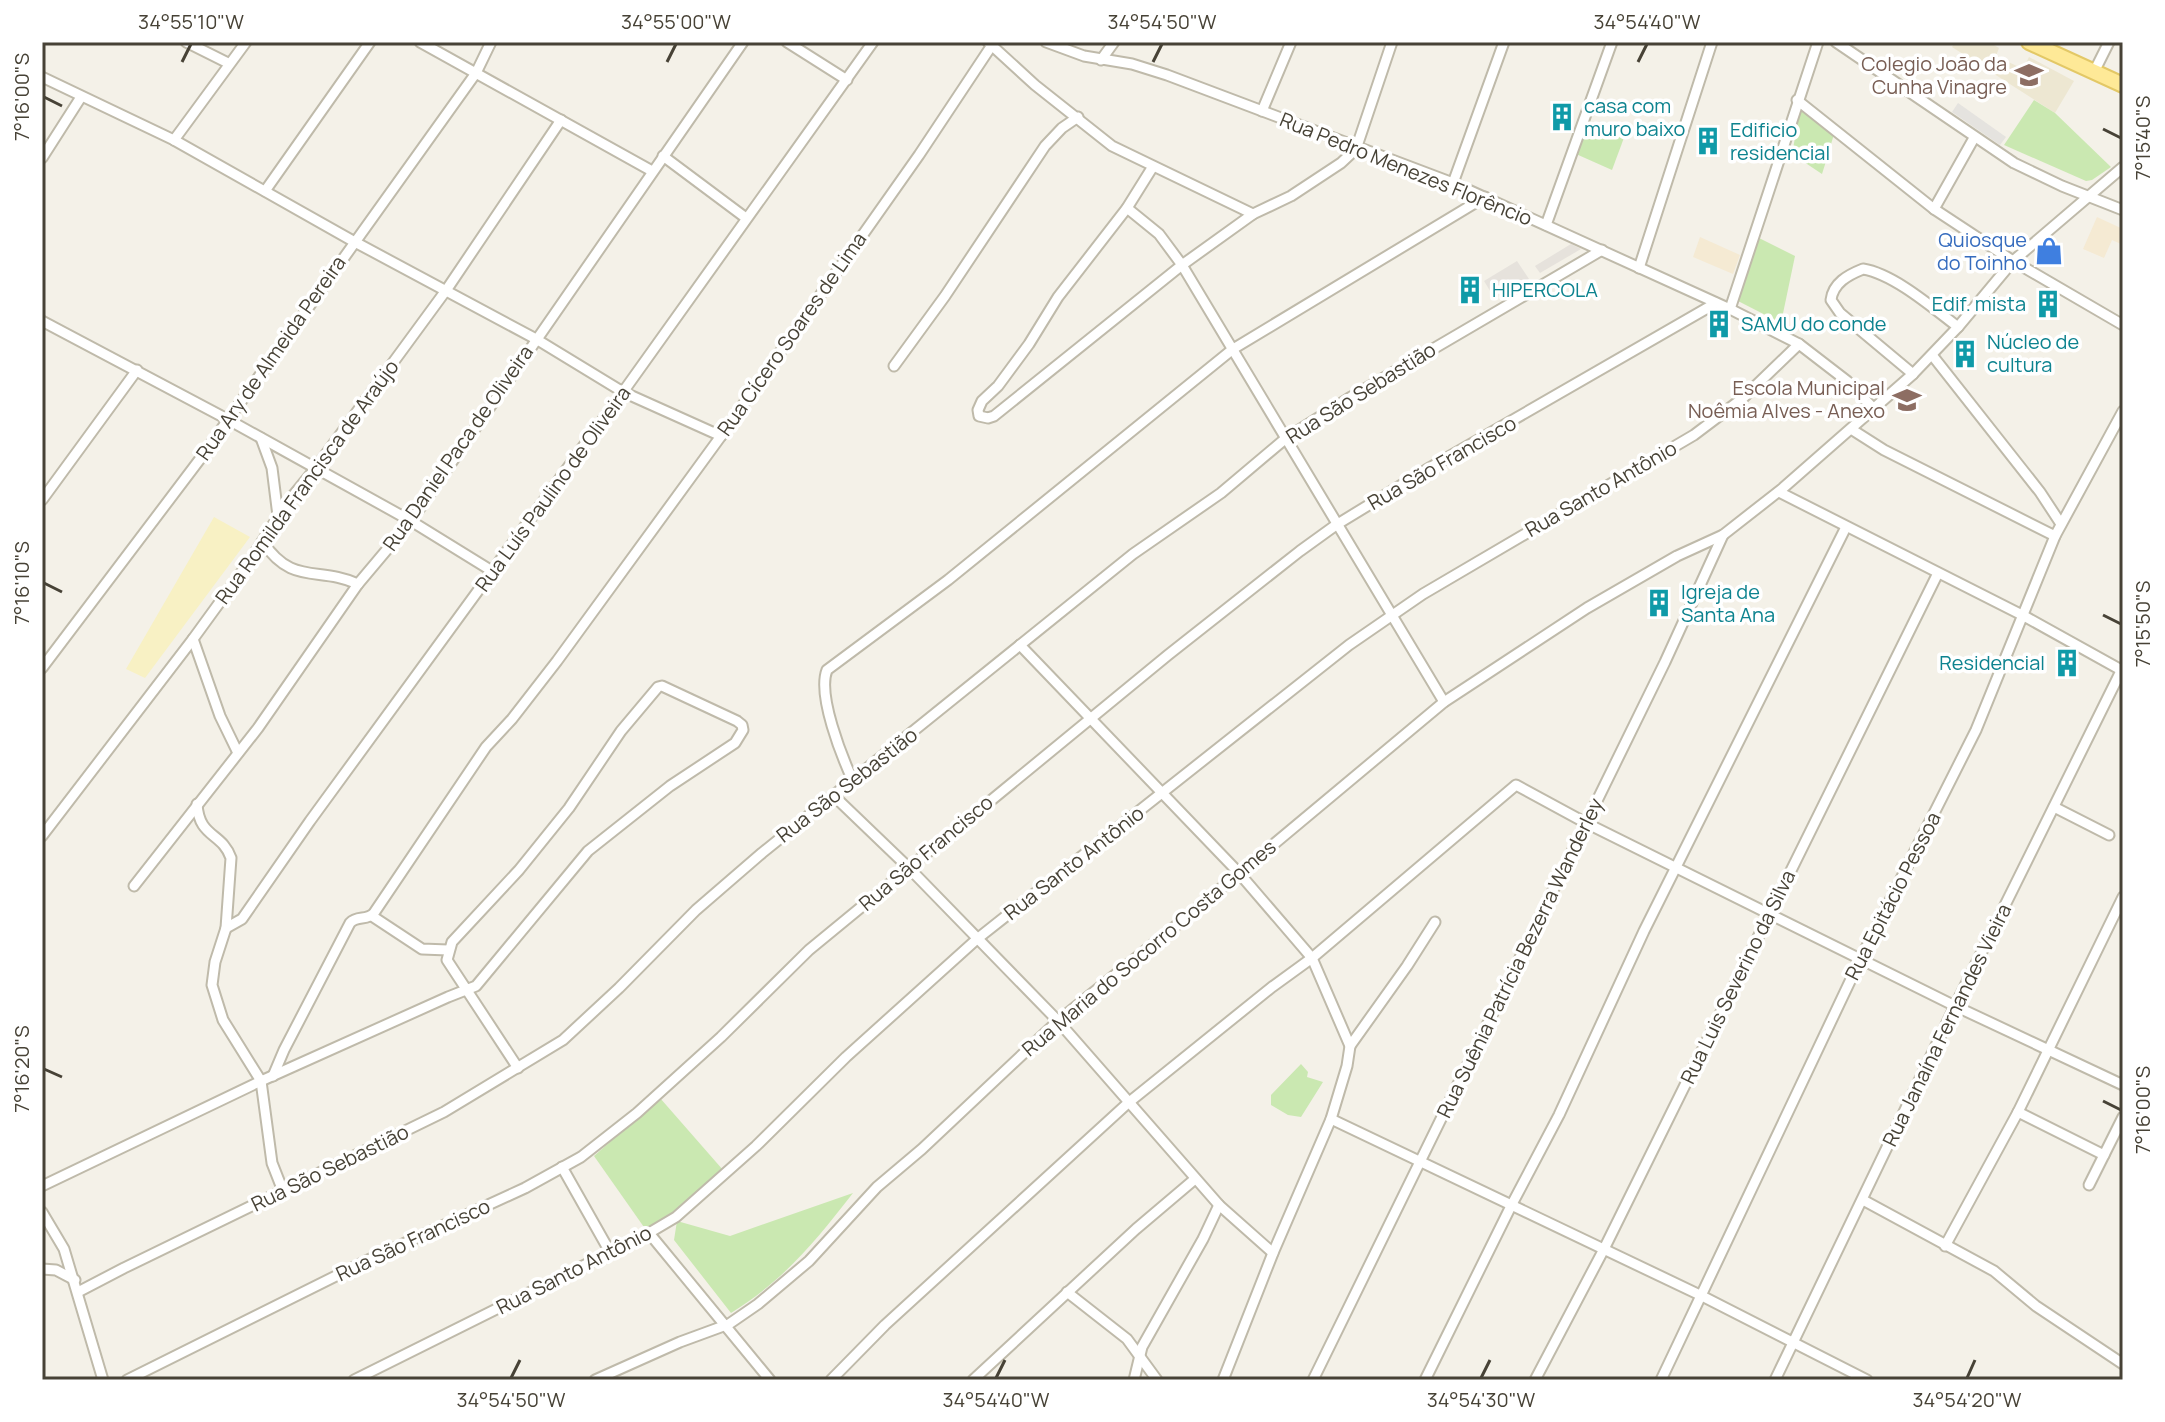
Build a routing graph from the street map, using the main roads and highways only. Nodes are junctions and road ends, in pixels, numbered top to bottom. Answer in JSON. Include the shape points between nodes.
{"nodes":[{"id":1,"x":2029,"y":42,"type":"edge"},
{"id":2,"x":2123,"y":85,"type":"edge"}],
"edges":[{"from":1,"to":2,"type":"main road"}]}
